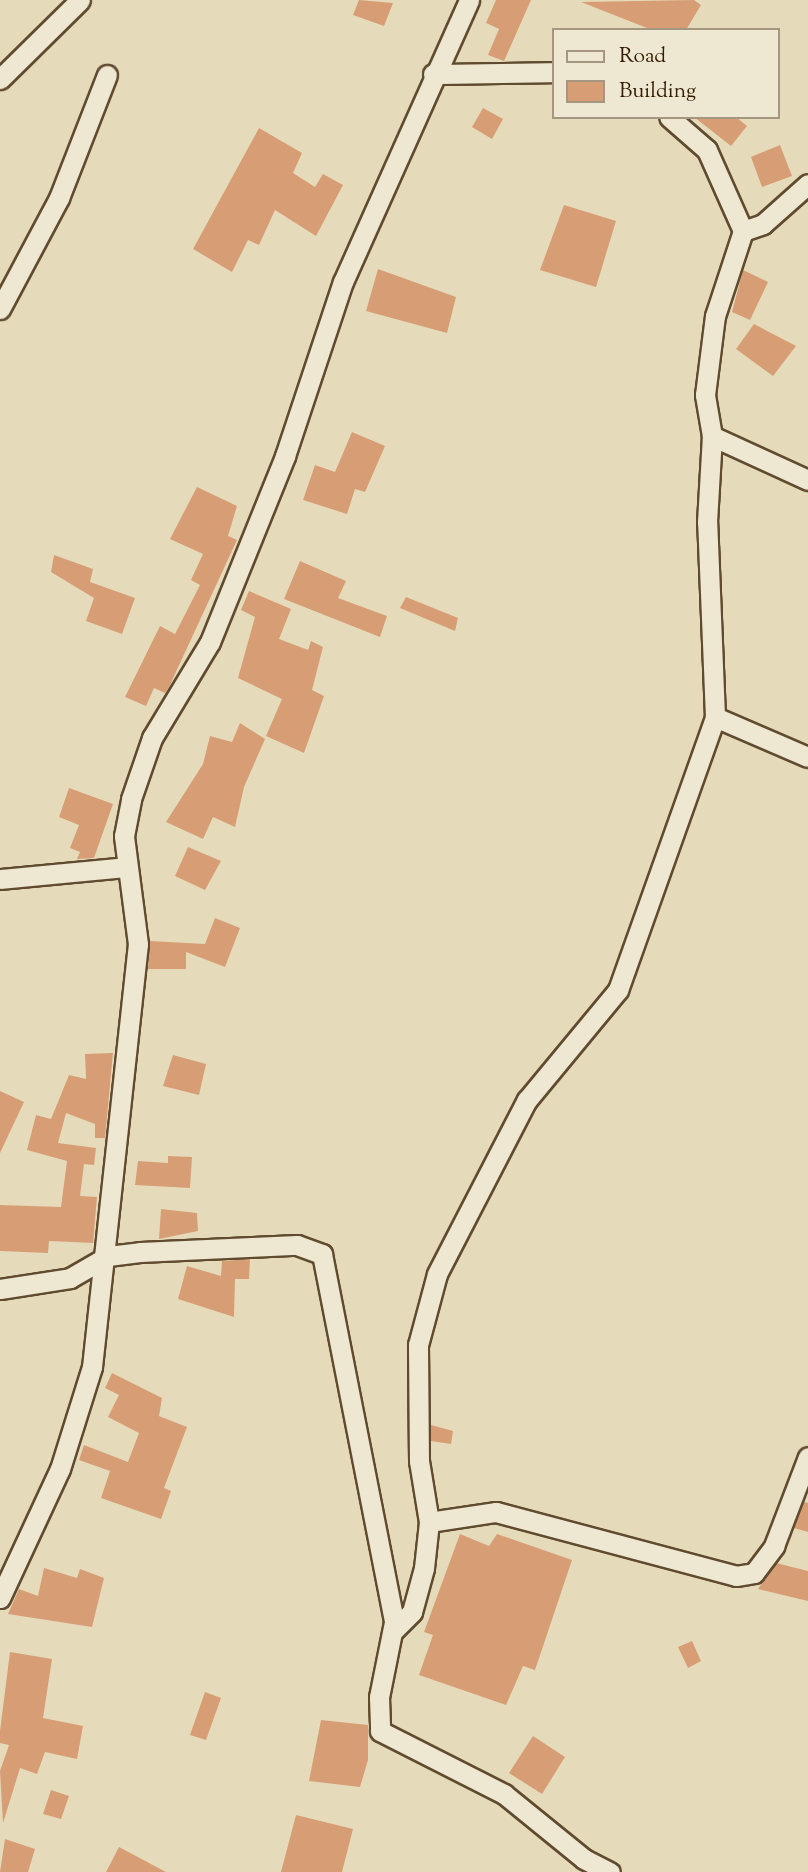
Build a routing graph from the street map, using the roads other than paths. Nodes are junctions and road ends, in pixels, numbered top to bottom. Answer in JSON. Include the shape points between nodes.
{"nodes":[{"id":1,"x":80,"y":0,"type":"edge"},
{"id":2,"x":469,"y":0,"type":"edge"},
{"id":3,"x":552,"y":72,"type":"edge"},
{"id":4,"x":433,"y":74,"type":"junction"},
{"id":5,"x":107,"y":75,"type":"dead end"},
{"id":6,"x":0,"y":79,"type":"edge"},
{"id":7,"x":671,"y":119,"type":"edge"},
{"id":8,"x":808,"y":184,"type":"edge"},
{"id":9,"x":743,"y":231,"type":"junction"},
{"id":10,"x":0,"y":309,"type":"edge"},
{"id":11,"x":712,"y":436,"type":"junction"},
{"id":12,"x":808,"y":480,"type":"edge"},
{"id":13,"x":715,"y":718,"type":"junction"},
{"id":14,"x":808,"y":757,"type":"edge"},
{"id":15,"x":125,"y":867,"type":"junction"},
{"id":16,"x":0,"y":879,"type":"edge"},
{"id":17,"x":108,"y":1256,"type":"junction"},
{"id":18,"x":0,"y":1289,"type":"edge"},
{"id":19,"x":808,"y":1457,"type":"edge"},
{"id":20,"x":429,"y":1521,"type":"junction"},
{"id":21,"x":0,"y":1598,"type":"edge"},
{"id":22,"x":393,"y":1631,"type":"junction"},
{"id":23,"x":610,"y":1872,"type":"edge"}],
"edges":[{"from":1,"to":6,"type":"street"},
{"from":2,"to":4,"type":"street"},
{"from":3,"to":4,"type":"street"},
{"from":4,"to":15,"type":"street","via":[[342,282],[285,456],[215,629],[152,738],[131,799]]},
{"from":5,"to":10,"type":"street","via":[[59,198]]},
{"from":7,"to":9,"type":"street","via":[[707,150]]},
{"from":8,"to":9,"type":"street","via":[[763,224]]},
{"from":9,"to":11,"type":"street","via":[[715,316],[705,395]]},
{"from":11,"to":12,"type":"street"},
{"from":11,"to":13,"type":"street","via":[[707,522]]},
{"from":13,"to":14,"type":"street"},
{"from":13,"to":20,"type":"street","via":[[618,990],[527,1100],[437,1274],[418,1345],[419,1461]]},
{"from":15,"to":16,"type":"street"},
{"from":15,"to":17,"type":"street","via":[[138,944]]},
{"from":17,"to":18,"type":"street","via":[[70,1278]]},
{"from":17,"to":21,"type":"street","via":[[92,1367],[64,1456]]},
{"from":17,"to":22,"type":"street","via":[[297,1245],[322,1254]]},
{"from":19,"to":20,"type":"street","via":[[774,1546],[754,1573],[736,1576],[496,1512]]},
{"from":20,"to":22,"type":"street","via":[[412,1612]]},
{"from":22,"to":23,"type":"street","via":[[379,1697],[380,1731],[504,1794],[584,1859]]}]}
